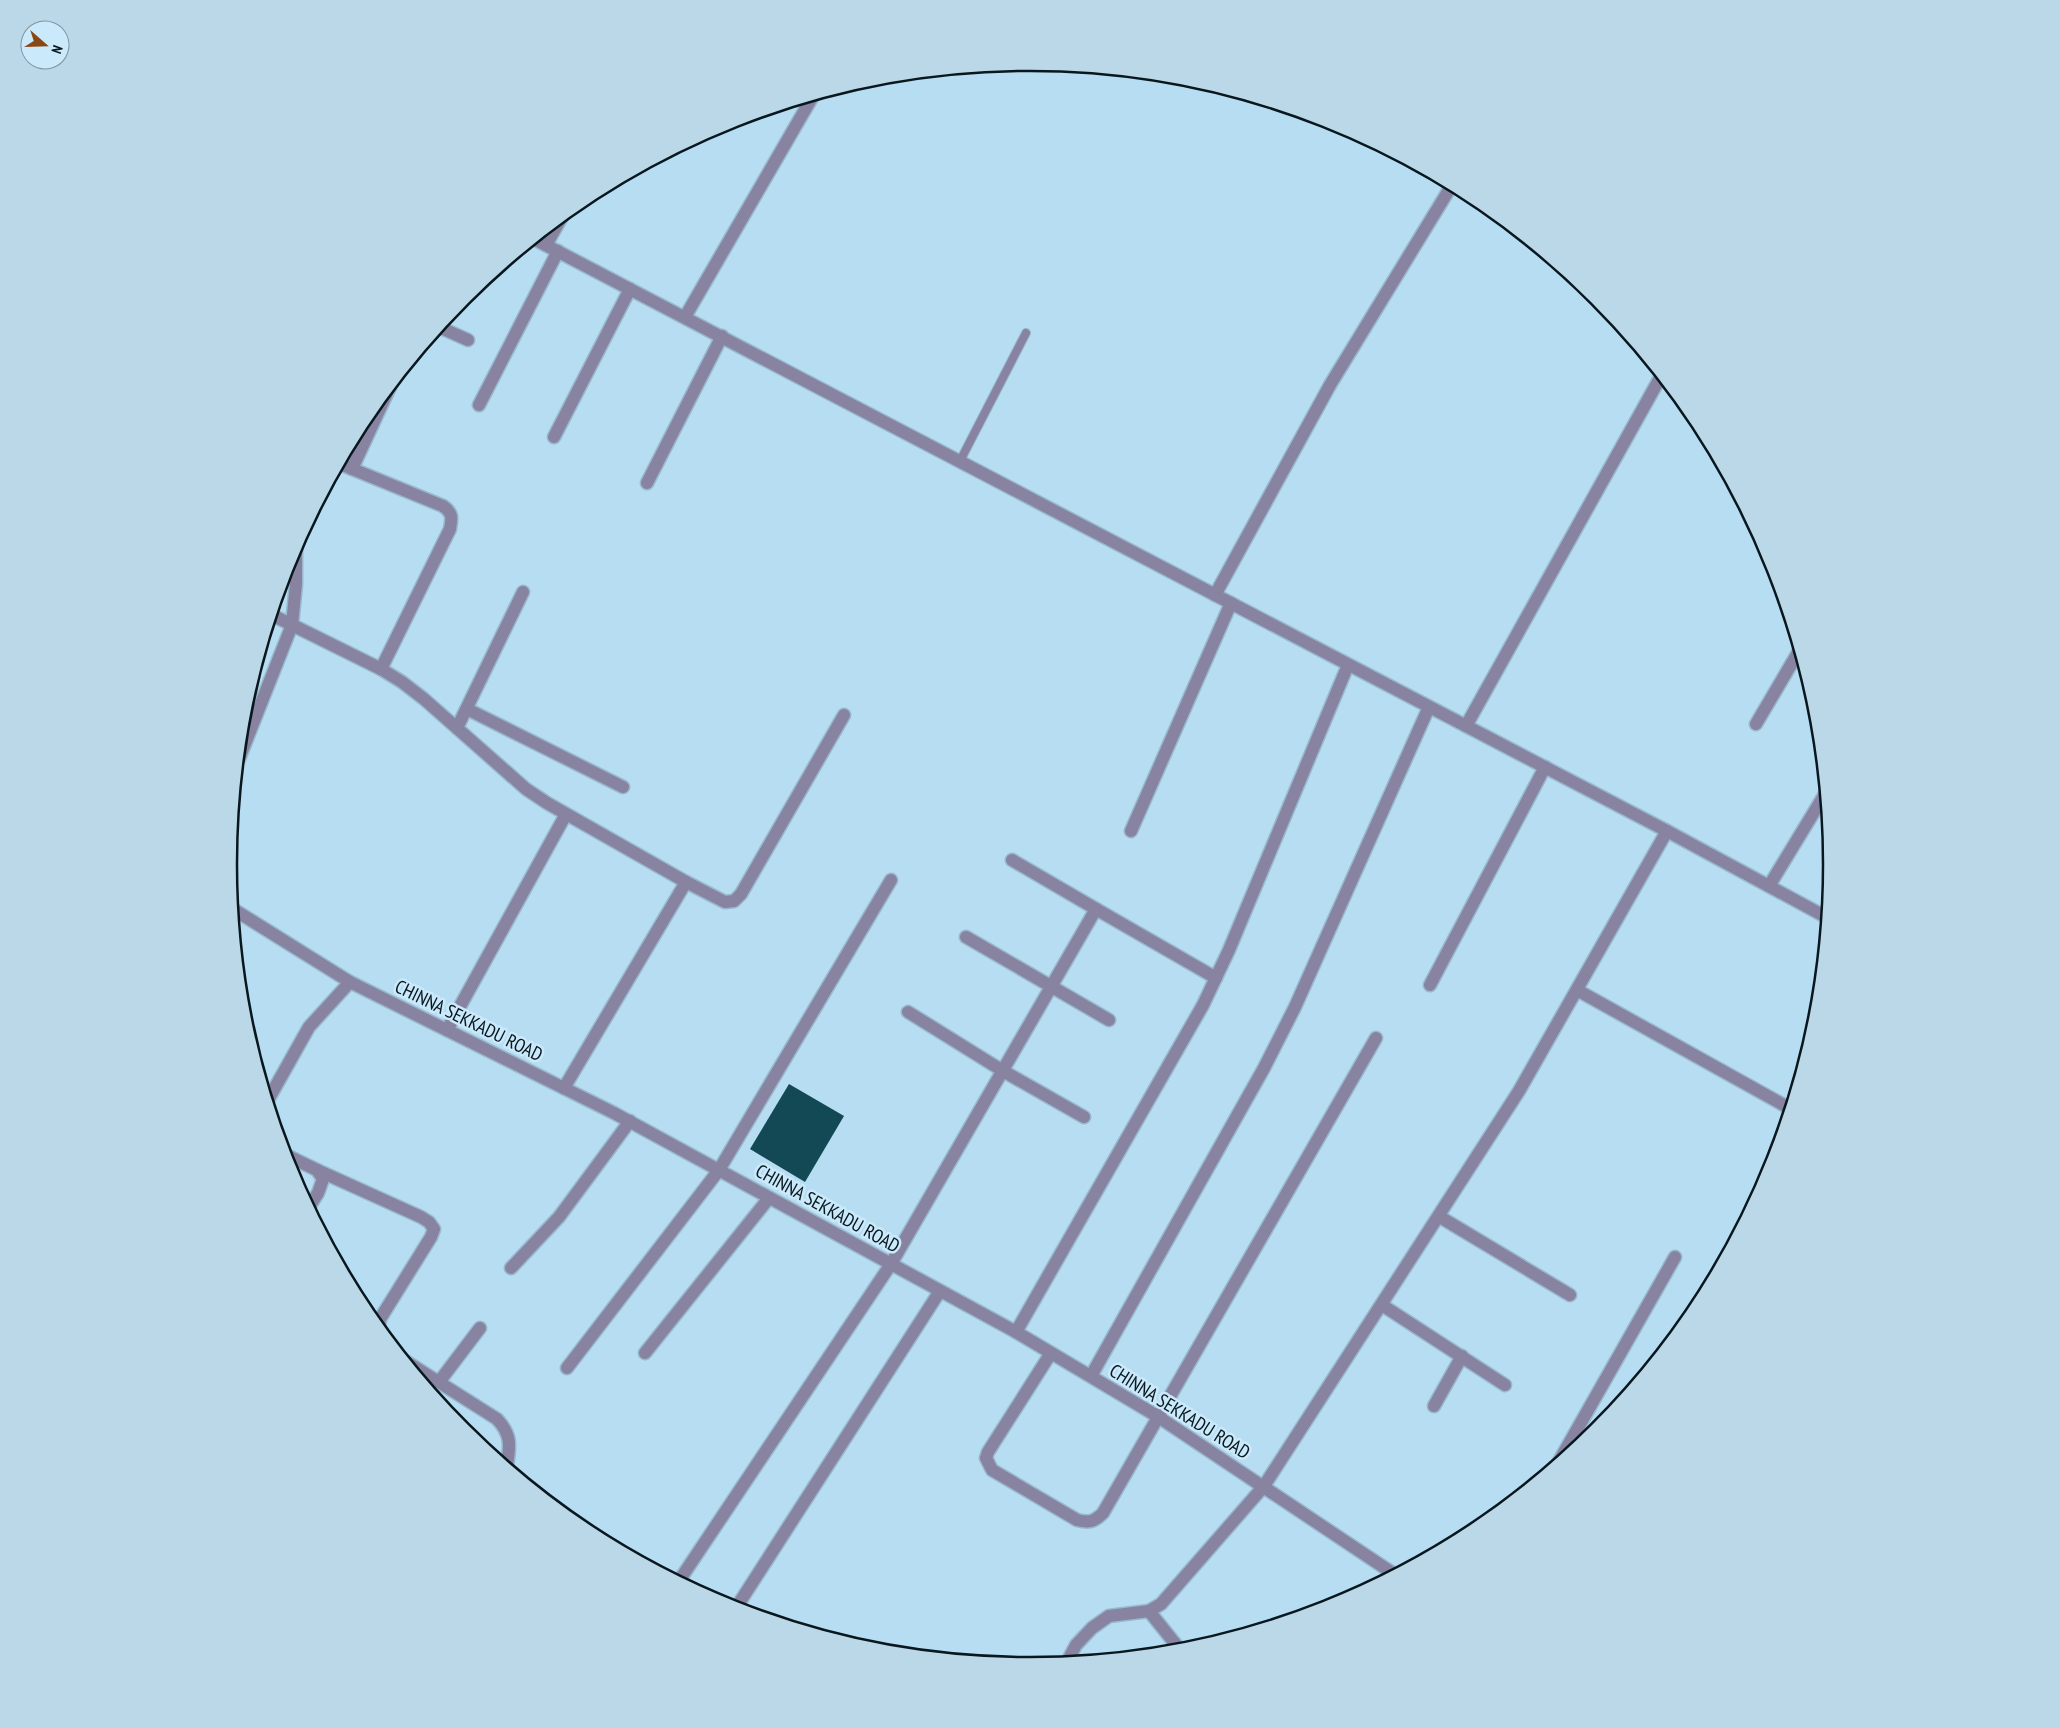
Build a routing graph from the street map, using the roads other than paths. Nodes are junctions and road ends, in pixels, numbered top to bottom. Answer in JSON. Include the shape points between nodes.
{"nodes":[{"id":1,"x":809,"y":103,"type":"edge"},
{"id":2,"x":1448,"y":191,"type":"edge"},
{"id":3,"x":555,"y":230,"type":"edge"},
{"id":4,"x":539,"y":242,"type":"edge"},
{"id":5,"x":546,"y":245,"type":"junction"},
{"id":6,"x":558,"y":252,"type":"junction"},
{"id":7,"x":630,"y":289,"type":"junction"},
{"id":8,"x":685,"y":317,"type":"junction"},
{"id":9,"x":445,"y":330,"type":"edge"},
{"id":10,"x":1026,"y":333,"type":"dead end"},
{"id":11,"x":722,"y":336,"type":"junction"},
{"id":12,"x":468,"y":340,"type":"dead end"},
{"id":13,"x":1659,"y":381,"type":"edge"},
{"id":14,"x":479,"y":405,"type":"dead end"},
{"id":15,"x":377,"y":416,"type":"edge"},
{"id":16,"x":554,"y":437,"type":"dead end"},
{"id":17,"x":960,"y":461,"type":"junction"},
{"id":18,"x":344,"y":466,"type":"edge"},
{"id":19,"x":352,"y":469,"type":"junction"},
{"id":20,"x":647,"y":483,"type":"dead end"},
{"id":21,"x":296,"y":566,"type":"edge"},
{"id":22,"x":524,"y":592,"type":"dead end"},
{"id":23,"x":1215,"y":595,"type":"junction"},
{"id":24,"x":1231,"y":603,"type":"junction"},
{"id":25,"x":277,"y":617,"type":"edge"},
{"id":26,"x":292,"y":625,"type":"junction"},
{"id":27,"x":1795,"y":657,"type":"edge"},
{"id":28,"x":1348,"y":665,"type":"junction"},
{"id":29,"x":381,"y":669,"type":"junction"},
{"id":30,"x":1429,"y":707,"type":"junction"},
{"id":31,"x":467,"y":709,"type":"junction"},
{"id":32,"x":844,"y":715,"type":"dead end"},
{"id":33,"x":1756,"y":724,"type":"dead end"},
{"id":34,"x":1466,"y":726,"type":"junction"},
{"id":35,"x":457,"y":728,"type":"junction"},
{"id":36,"x":247,"y":738,"type":"edge"},
{"id":37,"x":1545,"y":767,"type":"junction"},
{"id":38,"x":623,"y":787,"type":"dead end"},
{"id":39,"x":1820,"y":803,"type":"edge"},
{"id":40,"x":565,"y":816,"type":"junction"},
{"id":41,"x":1131,"y":831,"type":"dead end"},
{"id":42,"x":1667,"y":831,"type":"junction"},
{"id":43,"x":1012,"y":860,"type":"dead end"},
{"id":44,"x":891,"y":880,"type":"dead end"},
{"id":45,"x":686,"y":882,"type":"junction"},
{"id":46,"x":1769,"y":886,"type":"junction"},
{"id":47,"x":1096,"y":909,"type":"junction"},
{"id":48,"x":239,"y":913,"type":"edge"},
{"id":49,"x":1821,"y":914,"type":"edge"},
{"id":50,"x":966,"y":937,"type":"dead end"},
{"id":51,"x":1216,"y":978,"type":"junction"},
{"id":52,"x":350,"y":982,"type":"junction"},
{"id":53,"x":1430,"y":985,"type":"dead end"},
{"id":54,"x":1052,"y":986,"type":"junction"},
{"id":55,"x":1577,"y":990,"type":"junction"},
{"id":56,"x":908,"y":1012,"type":"dead end"},
{"id":57,"x":1109,"y":1020,"type":"dead end"},
{"id":58,"x":447,"y":1030,"type":"junction"},
{"id":59,"x":1376,"y":1038,"type":"dead end"},
{"id":60,"x":1003,"y":1071,"type":"junction"},
{"id":61,"x":564,"y":1088,"type":"junction"},
{"id":62,"x":271,"y":1094,"type":"edge"},
{"id":63,"x":1785,"y":1106,"type":"edge"},
{"id":64,"x":1084,"y":1117,"type":"dead end"},
{"id":65,"x":630,"y":1122,"type":"junction"},
{"id":66,"x":295,"y":1159,"type":"edge"},
{"id":67,"x":317,"y":1170,"type":"junction"},
{"id":68,"x":720,"y":1170,"type":"junction"},
{"id":69,"x":769,"y":1198,"type":"junction"},
{"id":70,"x":313,"y":1201,"type":"edge"},
{"id":71,"x":1440,"y":1217,"type":"junction"},
{"id":72,"x":1675,"y":1257,"type":"dead end"},
{"id":73,"x":891,"y":1264,"type":"junction"},
{"id":74,"x":511,"y":1268,"type":"dead end"},
{"id":75,"x":940,"y":1291,"type":"junction"},
{"id":76,"x":1570,"y":1295,"type":"dead end"},
{"id":77,"x":1382,"y":1305,"type":"junction"},
{"id":78,"x":381,"y":1318,"type":"edge"},
{"id":79,"x":480,"y":1328,"type":"dead end"},
{"id":80,"x":1016,"y":1332,"type":"junction"},
{"id":81,"x":644,"y":1353,"type":"dead end"},
{"id":82,"x":1051,"y":1353,"type":"junction"},
{"id":83,"x":1462,"y":1356,"type":"junction"},
{"id":84,"x":567,"y":1368,"type":"dead end"},
{"id":85,"x":420,"y":1370,"type":"edge"},
{"id":86,"x":1091,"y":1376,"type":"junction"},
{"id":87,"x":439,"y":1382,"type":"junction"},
{"id":88,"x":1505,"y":1385,"type":"dead end"},
{"id":89,"x":1434,"y":1406,"type":"dead end"},
{"id":90,"x":1157,"y":1416,"type":"junction"},
{"id":91,"x":1567,"y":1447,"type":"edge"},
{"id":92,"x":507,"y":1460,"type":"edge"},
{"id":93,"x":1264,"y":1486,"type":"junction"},
{"id":94,"x":1389,"y":1571,"type":"edge"},
{"id":95,"x":682,"y":1576,"type":"edge"},
{"id":96,"x":740,"y":1601,"type":"edge"},
{"id":97,"x":1149,"y":1611,"type":"junction"},
{"id":98,"x":1175,"y":1644,"type":"edge"},
{"id":99,"x":1070,"y":1655,"type":"edge"}],
"edges":[{"from":1,"to":8,"type":"street"},
{"from":2,"to":23,"type":"street","via":[[1330,385]]},
{"from":3,"to":5,"type":"street"},
{"from":4,"to":5,"type":"street"},
{"from":5,"to":6,"type":"street"},
{"from":6,"to":7,"type":"street"},
{"from":6,"to":14,"type":"street"},
{"from":7,"to":8,"type":"street"},
{"from":7,"to":16,"type":"street"},
{"from":8,"to":11,"type":"street"},
{"from":9,"to":12,"type":"street"},
{"from":10,"to":17,"type":"lane"},
{"from":11,"to":17,"type":"street"},
{"from":11,"to":20,"type":"street"},
{"from":13,"to":34,"type":"street"},
{"from":15,"to":19,"type":"street"},
{"from":17,"to":23,"type":"street"},
{"from":18,"to":19,"type":"street"},
{"from":19,"to":29,"type":"street","via":[[443,506],[452,517],[450,529]]},
{"from":21,"to":26,"type":"street"},
{"from":22,"to":31,"type":"street"},
{"from":23,"to":24,"type":"street"},
{"from":24,"to":28,"type":"street"},
{"from":24,"to":41,"type":"street"},
{"from":25,"to":26,"type":"street"},
{"from":26,"to":29,"type":"street"},
{"from":26,"to":36,"type":"street"},
{"from":27,"to":33,"type":"street"},
{"from":28,"to":30,"type":"street"},
{"from":28,"to":51,"type":"street"},
{"from":29,"to":35,"type":"street","via":[[424,699]]},
{"from":30,"to":34,"type":"street"},
{"from":30,"to":86,"type":"street","via":[[1291,1015]]},
{"from":31,"to":35,"type":"street"},
{"from":31,"to":38,"type":"street"},
{"from":32,"to":45,"type":"street","via":[[734,902],[725,902]]},
{"from":34,"to":37,"type":"street"},
{"from":35,"to":40,"type":"street","via":[[526,789]]},
{"from":37,"to":42,"type":"street"},
{"from":37,"to":53,"type":"street"},
{"from":39,"to":46,"type":"street"},
{"from":40,"to":45,"type":"street"},
{"from":40,"to":58,"type":"street"},
{"from":42,"to":46,"type":"street"},
{"from":42,"to":55,"type":"street"},
{"from":43,"to":47,"type":"street"},
{"from":44,"to":68,"type":"street"},
{"from":45,"to":61,"type":"street"},
{"from":46,"to":49,"type":"street"},
{"from":47,"to":51,"type":"street"},
{"from":47,"to":54,"type":"street"},
{"from":48,"to":52,"type":"street","name":"CHINNA SEKKADU ROAD"},
{"from":50,"to":54,"type":"street"},
{"from":51,"to":80,"type":"street"},
{"from":52,"to":58,"type":"street","name":"CHINNA SEKKADU ROAD"},
{"from":52,"to":62,"type":"street","via":[[309,1028]]},
{"from":54,"to":57,"type":"street"},
{"from":54,"to":60,"type":"street"},
{"from":55,"to":63,"type":"street"},
{"from":55,"to":71,"type":"street","via":[[1519,1091]]},
{"from":56,"to":60,"type":"street"},
{"from":58,"to":61,"type":"street","name":"CHINNA SEKKADU ROAD"},
{"from":59,"to":90,"type":"street"},
{"from":60,"to":64,"type":"street"},
{"from":60,"to":73,"type":"street"},
{"from":61,"to":65,"type":"street","name":"CHINNA SEKKADU ROAD"},
{"from":65,"to":68,"type":"street","name":"CHINNA SEKKADU ROAD"},
{"from":65,"to":74,"type":"street","via":[[559,1217]]},
{"from":66,"to":67,"type":"street"},
{"from":67,"to":70,"type":"street","via":[[323,1180]]},
{"from":67,"to":78,"type":"street","via":[[421,1217],[434,1229]]},
{"from":68,"to":69,"type":"street","name":"CHINNA SEKKADU ROAD"},
{"from":68,"to":84,"type":"street"},
{"from":69,"to":73,"type":"street","name":"CHINNA SEKKADU ROAD"},
{"from":69,"to":81,"type":"street"},
{"from":71,"to":76,"type":"street"},
{"from":71,"to":77,"type":"street"},
{"from":72,"to":91,"type":"street"},
{"from":73,"to":75,"type":"street","name":"CHINNA SEKKADU ROAD"},
{"from":73,"to":95,"type":"street"},
{"from":75,"to":80,"type":"street","name":"CHINNA SEKKADU ROAD"},
{"from":75,"to":96,"type":"street"},
{"from":77,"to":83,"type":"street"},
{"from":77,"to":93,"type":"street"},
{"from":79,"to":87,"type":"street"},
{"from":80,"to":82,"type":"street","name":"CHINNA SEKKADU ROAD"},
{"from":82,"to":86,"type":"street","name":"CHINNA SEKKADU ROAD"},
{"from":82,"to":90,"type":"street","via":[[988,1452],[986,1458],[992,1470],[1087,1523],[1102,1513]]},
{"from":83,"to":88,"type":"street"},
{"from":83,"to":89,"type":"street"},
{"from":85,"to":87,"type":"street"},
{"from":86,"to":90,"type":"street","name":"CHINNA SEKKADU ROAD"},
{"from":87,"to":92,"type":"street","via":[[505,1427],[509,1440]]},
{"from":90,"to":93,"type":"street","name":"CHINNA SEKKADU ROAD"},
{"from":93,"to":94,"type":"street","name":"CHINNA SEKKADU ROAD"},
{"from":93,"to":97,"type":"street","via":[[1161,1604]]},
{"from":97,"to":98,"type":"street"},
{"from":97,"to":99,"type":"street","via":[[1109,1616],[1092,1628]]}]}
